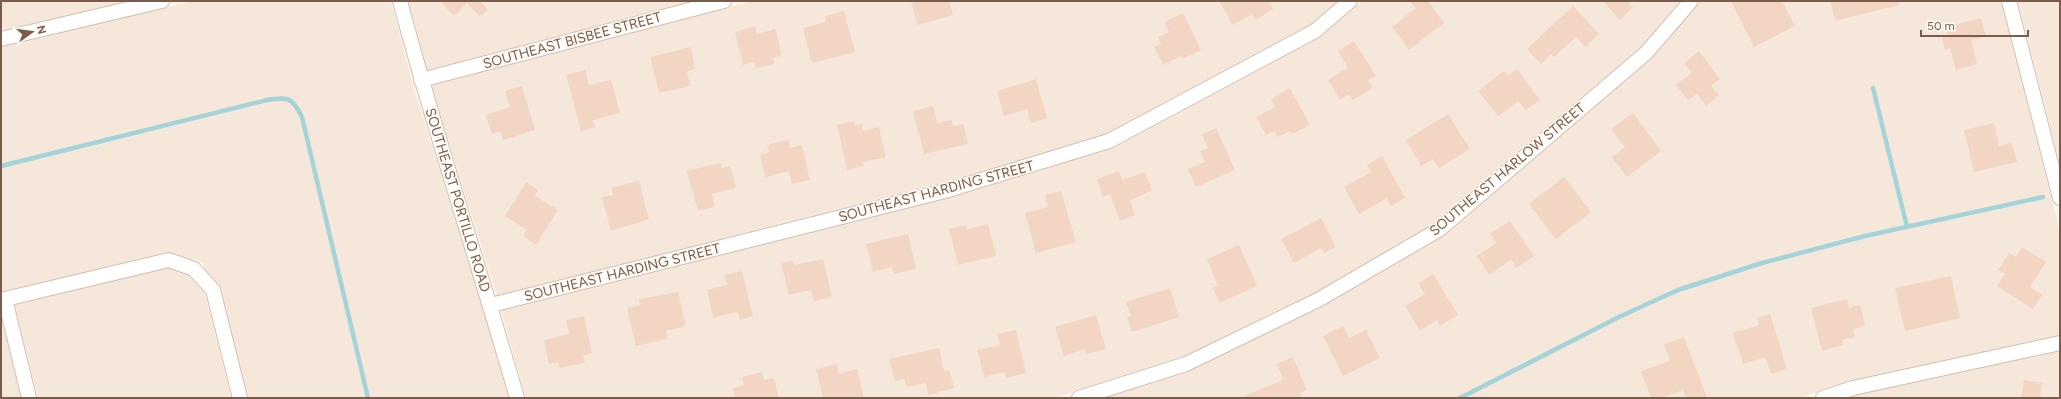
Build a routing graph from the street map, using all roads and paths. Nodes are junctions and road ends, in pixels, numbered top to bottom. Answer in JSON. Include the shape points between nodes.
{"nodes":[{"id":1,"x":162,"y":1,"type":"edge"},
{"id":2,"x":400,"y":1,"type":"edge"},
{"id":3,"x":724,"y":1,"type":"edge"},
{"id":4,"x":1350,"y":1,"type":"edge"},
{"id":5,"x":1691,"y":1,"type":"edge"},
{"id":6,"x":2009,"y":1,"type":"edge"},
{"id":7,"x":1,"y":39,"type":"edge"},
{"id":8,"x":421,"y":80,"type":"junction"},
{"id":9,"x":2060,"y":198,"type":"edge"},
{"id":10,"x":3,"y":300,"type":"edge"},
{"id":11,"x":491,"y":305,"type":"junction"},
{"id":12,"x":2060,"y":342,"type":"edge"},
{"id":13,"x":30,"y":398,"type":"edge"},
{"id":14,"x":240,"y":398,"type":"edge"},
{"id":15,"x":517,"y":398,"type":"edge"},
{"id":16,"x":1079,"y":398,"type":"edge"},
{"id":17,"x":1823,"y":398,"type":"edge"}],
"edges":[{"from":1,"to":7,"type":"street"},
{"from":2,"to":8,"type":"street","name":"SOUTHEAST PORTILLO ROAD"},
{"from":3,"to":8,"type":"street","name":"SOUTHEAST BISBEE STREET"},
{"from":4,"to":11,"type":"street","name":"SOUTHEAST HARDING STREET","via":[[1315,31],[1109,141],[945,190]]},
{"from":5,"to":16,"type":"street","name":"SOUTHEAST HARLOW STREET","via":[[1646,53],[1440,229],[1318,300],[1186,364]]},
{"from":6,"to":9,"type":"street"},
{"from":8,"to":11,"type":"street","name":"SOUTHEAST PORTILLO ROAD"},
{"from":10,"to":13,"type":"street"},
{"from":10,"to":14,"type":"street","via":[[169,260],[194,269],[213,290]]},
{"from":11,"to":15,"type":"street","name":"SOUTHEAST PORTILLO ROAD"},
{"from":12,"to":17,"type":"street","via":[[1853,388]]}]}
